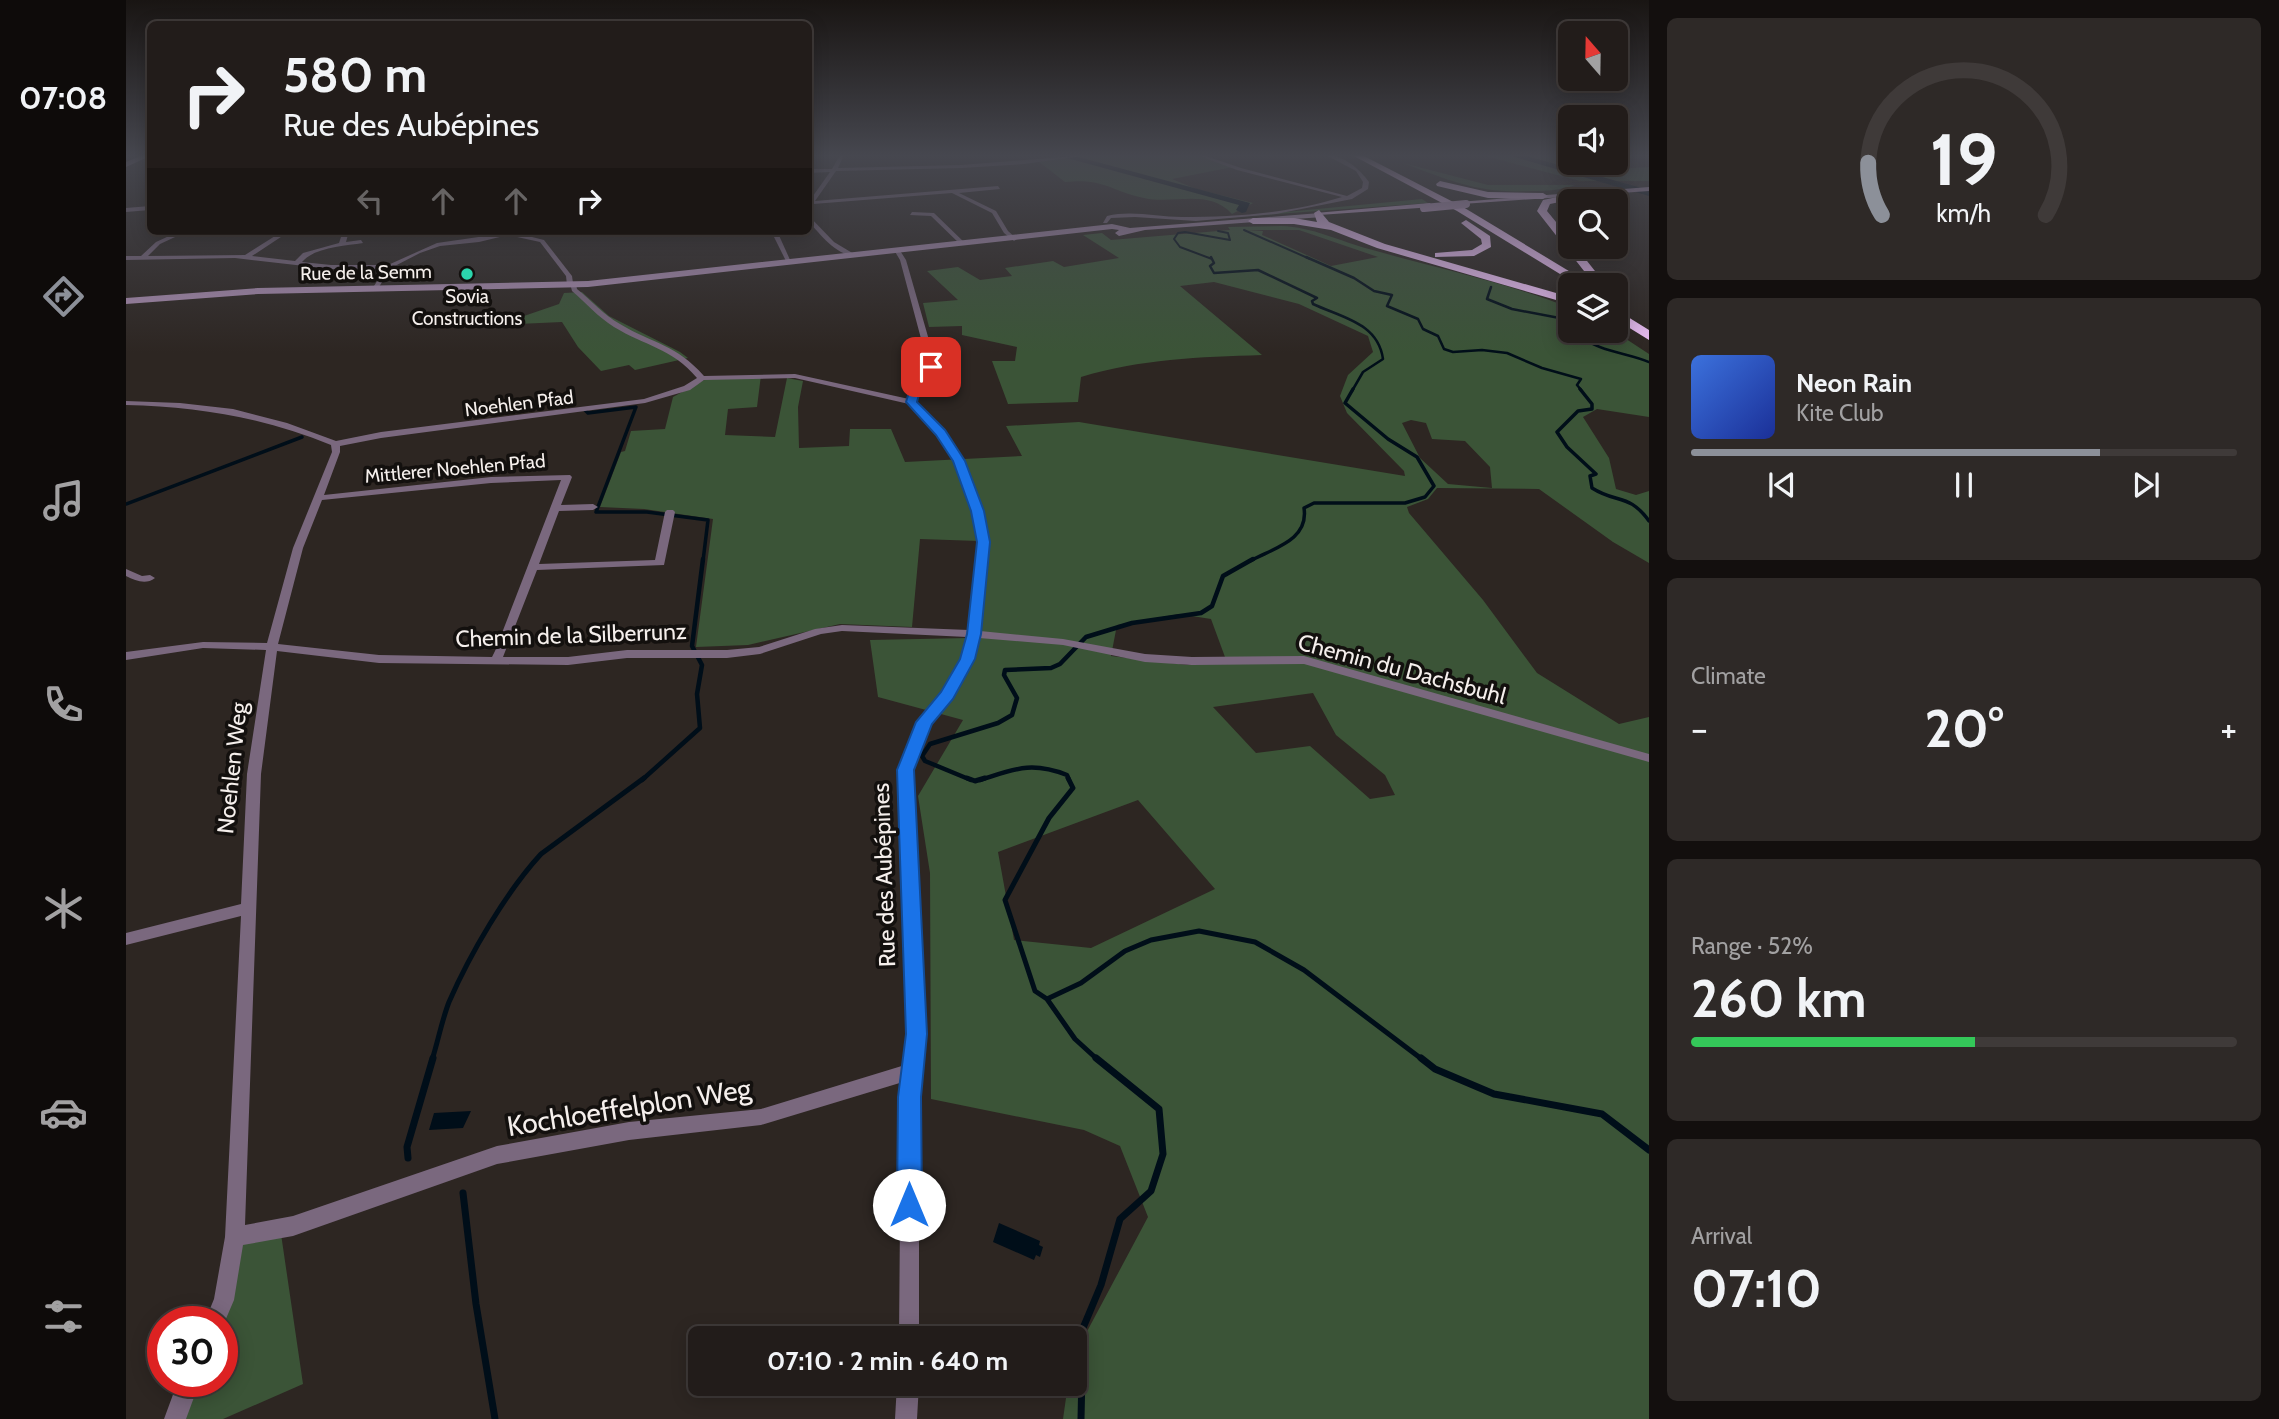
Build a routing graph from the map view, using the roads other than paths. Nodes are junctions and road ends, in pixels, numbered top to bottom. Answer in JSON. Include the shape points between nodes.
{"nodes":[{"id":1,"x":812,"y":221,"type":"edge"},
{"id":2,"x":939,"y":221,"type":"edge"},
{"id":3,"x":1000,"y":221,"type":"edge"},
{"id":4,"x":1107,"y":221,"type":"edge"},
{"id":5,"x":1217,"y":221,"type":"edge"},
{"id":6,"x":1250,"y":221,"type":"edge"},
{"id":7,"x":1266,"y":221,"type":"edge"},
{"id":8,"x":1323,"y":221,"type":"edge"},
{"id":9,"x":1336,"y":221,"type":"edge"},
{"id":10,"x":1347,"y":221,"type":"edge"},
{"id":11,"x":1459,"y":221,"type":"edge"},
{"id":12,"x":1460,"y":221,"type":"edge"},
{"id":13,"x":1480,"y":221,"type":"edge"},
{"id":14,"x":1105,"y":227,"type":"junction"},
{"id":15,"x":1123,"y":228,"type":"junction"},
{"id":16,"x":1339,"y":229,"type":"junction"},
{"id":17,"x":1356,"y":229,"type":"junction"},
{"id":18,"x":176,"y":235,"type":"edge"},
{"id":19,"x":281,"y":235,"type":"edge"},
{"id":20,"x":345,"y":235,"type":"edge"},
{"id":21,"x":492,"y":235,"type":"edge"},
{"id":22,"x":517,"y":235,"type":"edge"},
{"id":23,"x":776,"y":235,"type":"edge"},
{"id":24,"x":1014,"y":239,"type":"junction"},
{"id":25,"x":361,"y":242,"type":"dead end"},
{"id":26,"x":342,"y":244,"type":"junction"},
{"id":27,"x":963,"y":244,"type":"junction"},
{"id":28,"x":897,"y":250,"type":"junction"},
{"id":29,"x":852,"y":255,"type":"junction"},
{"id":30,"x":143,"y":257,"type":"junction"},
{"id":31,"x":246,"y":257,"type":"junction"},
{"id":32,"x":126,"y":258,"type":"edge"},
{"id":33,"x":1580,"y":259,"type":"edge"},
{"id":34,"x":789,"y":261,"type":"junction"},
{"id":35,"x":297,"y":264,"type":"junction"},
{"id":36,"x":389,"y":267,"type":"junction"},
{"id":37,"x":1566,"y":273,"type":"edge"},
{"id":38,"x":1591,"y":273,"type":"edge"},
{"id":39,"x":1558,"y":276,"type":"edge"},
{"id":40,"x":572,"y":285,"type":"junction"},
{"id":41,"x":375,"y":289,"type":"junction"},
{"id":42,"x":1558,"y":298,"type":"edge"},
{"id":43,"x":126,"y":301,"type":"edge"},
{"id":44,"x":1628,"y":311,"type":"edge"},
{"id":45,"x":1628,"y":317,"type":"edge"},
{"id":46,"x":1645,"y":324,"type":"edge"},
{"id":47,"x":1628,"y":328,"type":"edge"},
{"id":48,"x":1649,"y":339,"type":"edge"},
{"id":49,"x":702,"y":378,"type":"junction"},
{"id":50,"x":912,"y":402,"type":"junction"},
{"id":51,"x":126,"y":403,"type":"edge"},
{"id":52,"x":335,"y":444,"type":"junction"},
{"id":53,"x":318,"y":498,"type":"junction"},
{"id":54,"x":593,"y":507,"type":"dead end"},
{"id":55,"x":555,"y":508,"type":"junction"},
{"id":56,"x":670,"y":512,"type":"dead end"},
{"id":57,"x":533,"y":567,"type":"junction"},
{"id":58,"x":126,"y":572,"type":"edge"},
{"id":59,"x":150,"y":578,"type":"dead end"},
{"id":60,"x":974,"y":634,"type":"junction"},
{"id":61,"x":1063,"y":642,"type":"joint"},
{"id":62,"x":1080,"y":646,"type":"joint"},
{"id":63,"x":272,"y":647,"type":"junction"},
{"id":64,"x":126,"y":656,"type":"edge"},
{"id":65,"x":495,"y":660,"type":"junction"},
{"id":66,"x":1649,"y":758,"type":"edge"},
{"id":67,"x":247,"y":908,"type":"junction"},
{"id":68,"x":126,"y":939,"type":"edge"},
{"id":69,"x":912,"y":1071,"type":"junction"},
{"id":70,"x":235,"y":1237,"type":"junction"},
{"id":71,"x":221,"y":1306,"type":"edge"},
{"id":72,"x":909,"y":1326,"type":"edge"},
{"id":73,"x":907,"y":1396,"type":"edge"},
{"id":74,"x":183,"y":1397,"type":"edge"},
{"id":75,"x":175,"y":1419,"type":"edge"},
{"id":76,"x":905,"y":1419,"type":"edge"}],
"edges":[{"from":1,"to":29,"type":"street","via":[[832,243]]},
{"from":2,"to":27,"type":"street"},
{"from":3,"to":24,"type":"street"},
{"from":4,"to":14,"type":"street"},
{"from":5,"to":15,"type":"main road"},
{"from":6,"to":15,"type":"main road"},
{"from":7,"to":16,"type":"highway","via":[[1307,222]]},
{"from":8,"to":16,"type":"highway"},
{"from":9,"to":17,"type":"highway"},
{"from":10,"to":17,"type":"highway"},
{"from":11,"to":17,"type":"highway","via":[[1481,234],[1487,245],[1462,255],[1419,253],[1388,245]]},
{"from":12,"to":39,"type":"highway"},
{"from":13,"to":37,"type":"highway"},
{"from":14,"to":15,"type":"main road","name":"Rue de la Semm","via":[[1121,233]]},
{"from":14,"to":24,"type":"main road","name":"Rue de la Semm"},
{"from":16,"to":42,"type":"highway","via":[[1381,246]]},
{"from":18,"to":30,"type":"street"},
{"from":19,"to":31,"type":"street"},
{"from":20,"to":26,"type":"street"},
{"from":21,"to":36,"type":"street","via":[[430,247]]},
{"from":22,"to":40,"type":"street","via":[[542,241]]},
{"from":23,"to":34,"type":"street"},
{"from":24,"to":27,"type":"main road","name":"Rue de la Semm"},
{"from":25,"to":26,"type":"street"},
{"from":26,"to":35,"type":"street","via":[[305,254]]},
{"from":27,"to":28,"type":"main road","name":"Rue de la Semm"},
{"from":28,"to":29,"type":"main road","name":"Rue de la Semm"},
{"from":28,"to":50,"type":"street","via":[[931,361],[915,387]]},
{"from":29,"to":34,"type":"main road","name":"Rue de la Semm"},
{"from":30,"to":31,"type":"street"},
{"from":30,"to":32,"type":"street"},
{"from":31,"to":35,"type":"street"},
{"from":33,"to":38,"type":"highway"},
{"from":34,"to":40,"type":"main road","name":"Rue de la Semm"},
{"from":35,"to":36,"type":"street"},
{"from":36,"to":41,"type":"street"},
{"from":40,"to":41,"type":"main road","name":"Rue de la Semm"},
{"from":40,"to":49,"type":"street","via":[[613,323],[670,348]]},
{"from":41,"to":43,"type":"main road","name":"Rue de la Semm","via":[[258,291]]},
{"from":44,"to":46,"type":"highway"},
{"from":45,"to":48,"type":"highway"},
{"from":47,"to":48,"type":"highway"},
{"from":49,"to":50,"type":"street","via":[[795,376]]},
{"from":49,"to":52,"type":"street","name":"Noehlen Pfad","via":[[687,388],[645,401]]},
{"from":50,"to":60,"type":"street","name":"Rue des Aubépines","via":[[959,461],[978,511],[983,542]]},
{"from":51,"to":52,"type":"street","via":[[243,412],[294,426]]},
{"from":52,"to":53,"type":"street","name":"Noehlen Weg","via":[[337,452]]},
{"from":53,"to":55,"type":"street","name":"Mittlerer Noehlen Pfad","via":[[566,477]]},
{"from":53,"to":63,"type":"street","name":"Noehlen Weg","via":[[298,548]]},
{"from":54,"to":55,"type":"street"},
{"from":55,"to":57,"type":"street"},
{"from":56,"to":57,"type":"street","via":[[660,562]]},
{"from":57,"to":65,"type":"street"},
{"from":58,"to":59,"type":"street","via":[[139,579]]},
{"from":60,"to":61,"type":"street","name":"Chemin du Dachsbuhl"},
{"from":60,"to":65,"type":"street","name":"Chemin de la Silberrunz","via":[[842,628],[727,654]]},
{"from":60,"to":69,"type":"street","name":"Rue des Aubépines","via":[[967,659],[947,695],[924,722],[906,770],[917,1034]]},
{"from":61,"to":62,"type":"street","name":"Chemin du Dachsbuhl"},
{"from":62,"to":66,"type":"street","name":"Chemin du Dachsbuhl","via":[[1157,659],[1304,660]]},
{"from":63,"to":64,"type":"street","name":"Chemin de la Silberrunz","via":[[203,645]]},
{"from":63,"to":65,"type":"street","name":"Chemin de la Silberrunz","via":[[379,659]]},
{"from":63,"to":67,"type":"street","name":"Noehlen Weg","via":[[254,774]]},
{"from":67,"to":68,"type":"street"},
{"from":67,"to":70,"type":"street","name":"Noehlen Weg"},
{"from":69,"to":70,"type":"street","name":"Kochloeffelplon Weg","via":[[761,1117],[629,1131],[497,1155],[293,1226]]},
{"from":69,"to":72,"type":"street","name":"Rue des Aubépines"},
{"from":70,"to":71,"type":"street","name":"Noehlen Weg"},
{"from":73,"to":76,"type":"street"},
{"from":74,"to":75,"type":"street"}]}
